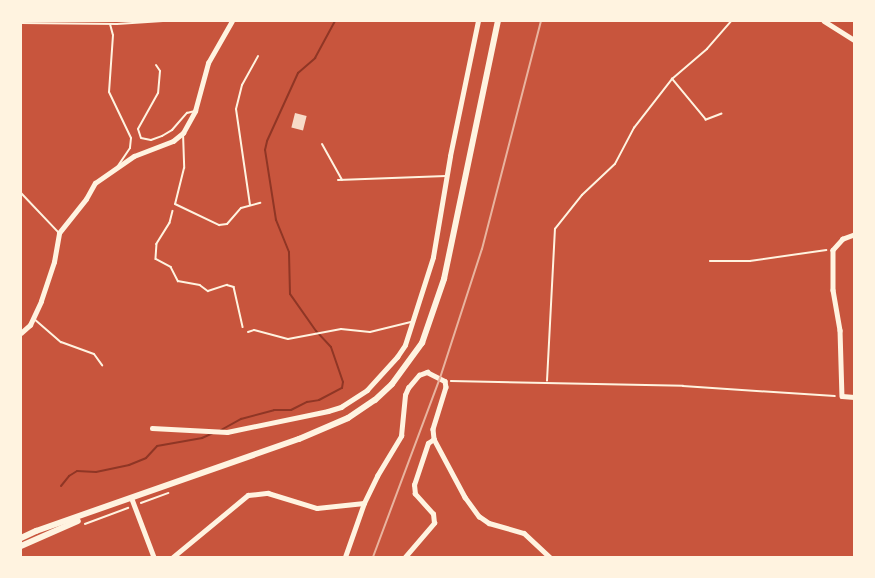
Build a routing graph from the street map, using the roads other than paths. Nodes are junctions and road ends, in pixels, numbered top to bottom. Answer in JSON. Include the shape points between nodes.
{"nodes":[{"id":1,"x":163,"y":21,"type":"edge"},
{"id":2,"x":232,"y":21,"type":"edge"},
{"id":3,"x":478,"y":21,"type":"edge"},
{"id":4,"x":498,"y":21,"type":"edge"},
{"id":5,"x":824,"y":21,"type":"edge"},
{"id":6,"x":117,"y":22,"type":"edge"},
{"id":7,"x":21,"y":23,"type":"edge"},
{"id":8,"x":110,"y":24,"type":"junction"},
{"id":9,"x":854,"y":40,"type":"edge"},
{"id":10,"x":258,"y":56,"type":"dead end"},
{"id":11,"x":156,"y":65,"type":"dead end"},
{"id":12,"x":195,"y":111,"type":"junction"},
{"id":13,"x":183,"y":133,"type":"junction"},
{"id":14,"x":322,"y":144,"type":"dead end"},
{"id":15,"x":116,"y":168,"type":"junction"},
{"id":16,"x":446,"y":176,"type":"junction"},
{"id":17,"x":338,"y":180,"type":"dead end"},
{"id":18,"x":342,"y":180,"type":"junction"},
{"id":19,"x":21,"y":193,"type":"edge"},
{"id":20,"x":260,"y":203,"type":"dead end"},
{"id":21,"x":250,"y":205,"type":"junction"},
{"id":22,"x":59,"y":233,"type":"junction"},
{"id":23,"x":854,"y":235,"type":"edge"},
{"id":24,"x":33,"y":318,"type":"junction"},
{"id":25,"x":411,"y":322,"type":"junction"},
{"id":26,"x":248,"y":332,"type":"road end"},
{"id":27,"x":21,"y":333,"type":"edge"},
{"id":28,"x":102,"y":365,"type":"dead end"},
{"id":29,"x":854,"y":397,"type":"edge"},
{"id":30,"x":152,"y":428,"type":"dead end"},
{"id":31,"x":434,"y":439,"type":"junction"},
{"id":32,"x":133,"y":502,"type":"junction"},
{"id":33,"x":364,"y":503,"type":"junction"},
{"id":34,"x":21,"y":537,"type":"edge"},
{"id":35,"x":21,"y":545,"type":"edge"},
{"id":36,"x":154,"y":557,"type":"edge"},
{"id":37,"x":173,"y":557,"type":"edge"},
{"id":38,"x":345,"y":557,"type":"edge"},
{"id":39,"x":405,"y":557,"type":"edge"},
{"id":40,"x":550,"y":557,"type":"edge"}],
"edges":[{"from":1,"to":6,"type":"lane"},
{"from":2,"to":12,"type":"street","via":[[208,63]]},
{"from":3,"to":16,"type":"street"},
{"from":4,"to":32,"type":"main road","via":[[444,279],[422,343],[404,371],[375,400],[348,418]]},
{"from":5,"to":9,"type":"street"},
{"from":6,"to":8,"type":"lane"},
{"from":7,"to":8,"type":"lane"},
{"from":8,"to":15,"type":"lane","via":[[113,35],[109,92],[131,138],[130,148]]},
{"from":10,"to":21,"type":"lane","via":[[242,85],[236,109]]},
{"from":11,"to":12,"type":"lane","via":[[160,71],[159,93],[138,129],[141,138],[162,136],[187,113]]},
{"from":12,"to":13,"type":"street"},
{"from":13,"to":15,"type":"street"},
{"from":13,"to":21,"type":"lane","via":[[185,161],[175,204],[219,225],[227,224],[241,208]]},
{"from":14,"to":18,"type":"lane"},
{"from":15,"to":22,"type":"street","via":[[95,183]]},
{"from":16,"to":18,"type":"lane"},
{"from":16,"to":25,"type":"street","via":[[433,256]]},
{"from":17,"to":18,"type":"lane"},
{"from":19,"to":22,"type":"lane"},
{"from":20,"to":21,"type":"lane"},
{"from":22,"to":24,"type":"street","via":[[54,262]]},
{"from":23,"to":29,"type":"street","via":[[833,249],[842,396]]},
{"from":24,"to":27,"type":"street"},
{"from":24,"to":28,"type":"lane","via":[[62,342],[94,354]]},
{"from":25,"to":26,"type":"lane","via":[[370,332],[341,329],[288,339],[254,330]]},
{"from":25,"to":30,"type":"street","via":[[397,357],[367,390],[341,407],[222,432]]},
{"from":31,"to":33,"type":"street","via":[[446,387],[445,381],[427,372],[419,375],[405,394],[401,436]]},
{"from":31,"to":39,"type":"street","via":[[428,443],[414,485],[415,495],[433,514],[434,523]]},
{"from":31,"to":40,"type":"street","via":[[478,516],[524,533]]},
{"from":32,"to":34,"type":"main road"},
{"from":32,"to":35,"type":"main road"},
{"from":32,"to":36,"type":"street"},
{"from":33,"to":37,"type":"street","via":[[317,508],[259,492],[248,495]]},
{"from":33,"to":38,"type":"street"}]}
